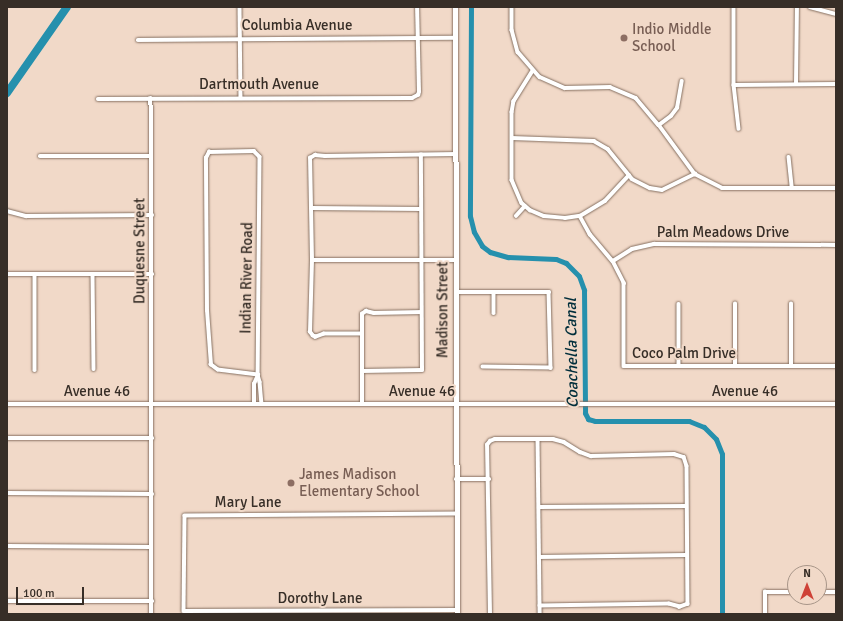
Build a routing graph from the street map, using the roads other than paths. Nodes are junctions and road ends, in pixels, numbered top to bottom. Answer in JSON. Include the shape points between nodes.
{"nodes":[{"id":1,"x":240,"y":7,"type":"edge"},
{"id":2,"x":417,"y":7,"type":"edge"},
{"id":3,"x":455,"y":7,"type":"edge"},
{"id":4,"x":512,"y":7,"type":"edge"},
{"id":5,"x":734,"y":7,"type":"edge"},
{"id":6,"x":797,"y":7,"type":"edge"},
{"id":7,"x":810,"y":7,"type":"edge"},
{"id":8,"x":836,"y":14,"type":"edge"},
{"id":9,"x":418,"y":38,"type":"junction"},
{"id":10,"x":455,"y":38,"type":"junction"},
{"id":11,"x":241,"y":39,"type":"junction"},
{"id":12,"x":138,"y":40,"type":"dead end"},
{"id":13,"x":533,"y":71,"type":"junction"},
{"id":14,"x":682,"y":81,"type":"dead end"},
{"id":15,"x":796,"y":84,"type":"junction"},
{"id":16,"x":836,"y":84,"type":"edge"},
{"id":17,"x":734,"y":86,"type":"junction"},
{"id":18,"x":242,"y":97,"type":"junction"},
{"id":19,"x":151,"y":98,"type":"junction"},
{"id":20,"x":98,"y":99,"type":"dead end"},
{"id":21,"x":659,"y":125,"type":"junction"},
{"id":22,"x":738,"y":129,"type":"dead end"},
{"id":23,"x":512,"y":138,"type":"junction"},
{"id":24,"x":455,"y":154,"type":"junction"},
{"id":25,"x":40,"y":156,"type":"dead end"},
{"id":26,"x":151,"y":156,"type":"junction"},
{"id":27,"x":421,"y":156,"type":"junction"},
{"id":28,"x":790,"y":157,"type":"dead end"},
{"id":29,"x":695,"y":174,"type":"junction"},
{"id":30,"x":629,"y":175,"type":"junction"},
{"id":31,"x":792,"y":187,"type":"junction"},
{"id":32,"x":836,"y":188,"type":"edge"},
{"id":33,"x":525,"y":206,"type":"junction"},
{"id":34,"x":311,"y":208,"type":"junction"},
{"id":35,"x":421,"y":208,"type":"junction"},
{"id":36,"x":7,"y":211,"type":"edge"},
{"id":37,"x":152,"y":215,"type":"junction"},
{"id":38,"x":516,"y":216,"type":"dead end"},
{"id":39,"x":580,"y":216,"type":"junction"},
{"id":40,"x":836,"y":245,"type":"edge"},
{"id":41,"x":312,"y":260,"type":"junction"},
{"id":42,"x":456,"y":260,"type":"junction"},
{"id":43,"x":613,"y":260,"type":"junction"},
{"id":44,"x":422,"y":261,"type":"junction"},
{"id":45,"x":7,"y":274,"type":"edge"},
{"id":46,"x":34,"y":274,"type":"junction"},
{"id":47,"x":93,"y":274,"type":"junction"},
{"id":48,"x":152,"y":274,"type":"junction"},
{"id":49,"x":457,"y":292,"type":"junction"},
{"id":50,"x":494,"y":292,"type":"junction"},
{"id":51,"x":679,"y":304,"type":"dead end"},
{"id":52,"x":735,"y":304,"type":"dead end"},
{"id":53,"x":791,"y":304,"type":"dead end"},
{"id":54,"x":421,"y":312,"type":"junction"},
{"id":55,"x":494,"y":312,"type":"dead end"},
{"id":56,"x":361,"y":334,"type":"junction"},
{"id":57,"x":679,"y":366,"type":"junction"},
{"id":58,"x":735,"y":366,"type":"junction"},
{"id":59,"x":791,"y":366,"type":"junction"},
{"id":60,"x":836,"y":366,"type":"edge"},
{"id":61,"x":483,"y":367,"type":"dead end"},
{"id":62,"x":94,"y":369,"type":"dead end"},
{"id":63,"x":35,"y":370,"type":"dead end"},
{"id":64,"x":362,"y":371,"type":"junction"},
{"id":65,"x":258,"y":376,"type":"junction"},
{"id":66,"x":7,"y":404,"type":"edge"},
{"id":67,"x":152,"y":404,"type":"junction"},
{"id":68,"x":254,"y":404,"type":"junction"},
{"id":69,"x":262,"y":404,"type":"junction"},
{"id":70,"x":362,"y":404,"type":"junction"},
{"id":71,"x":455,"y":404,"type":"junction"},
{"id":72,"x":836,"y":404,"type":"edge"},
{"id":73,"x":7,"y":438,"type":"edge"},
{"id":74,"x":152,"y":438,"type":"junction"},
{"id":75,"x":538,"y":440,"type":"junction"},
{"id":76,"x":489,"y":479,"type":"junction"},
{"id":77,"x":455,"y":480,"type":"junction"},
{"id":78,"x":7,"y":493,"type":"edge"},
{"id":79,"x":152,"y":494,"type":"junction"},
{"id":80,"x":686,"y":506,"type":"junction"},
{"id":81,"x":539,"y":507,"type":"junction"},
{"id":82,"x":456,"y":514,"type":"junction"},
{"id":83,"x":7,"y":546,"type":"edge"},
{"id":84,"x":151,"y":547,"type":"junction"},
{"id":85,"x":686,"y":555,"type":"junction"},
{"id":86,"x":539,"y":556,"type":"junction"},
{"id":87,"x":787,"y":592,"type":"edge"},
{"id":88,"x":7,"y":601,"type":"edge"},
{"id":89,"x":152,"y":601,"type":"junction"},
{"id":90,"x":540,"y":606,"type":"junction"},
{"id":91,"x":184,"y":611,"type":"joint"},
{"id":92,"x":457,"y":612,"type":"edge"},
{"id":93,"x":152,"y":614,"type":"edge"},
{"id":94,"x":490,"y":614,"type":"edge"},
{"id":95,"x":540,"y":614,"type":"edge"},
{"id":96,"x":765,"y":614,"type":"edge"}],
"edges":[{"from":1,"to":11,"type":"street"},
{"from":2,"to":9,"type":"street"},
{"from":3,"to":10,"type":"main road","name":"Madison Street"},
{"from":4,"to":13,"type":"street","via":[[512,30],[518,52]]},
{"from":5,"to":17,"type":"street"},
{"from":6,"to":15,"type":"street"},
{"from":7,"to":8,"type":"street"},
{"from":9,"to":10,"type":"street","name":"Columbia Avenue"},
{"from":9,"to":11,"type":"street","name":"Columbia Avenue"},
{"from":9,"to":18,"type":"street","name":"Dartmouth Avenue","via":[[418,95],[412,98]]},
{"from":10,"to":24,"type":"main road","name":"Madison Street"},
{"from":11,"to":12,"type":"street","name":"Columbia Avenue"},
{"from":11,"to":18,"type":"street"},
{"from":13,"to":21,"type":"street","via":[[540,77],[565,88],[610,87],[636,98]]},
{"from":13,"to":23,"type":"street","via":[[514,100]]},
{"from":14,"to":21,"type":"street","via":[[677,108]]},
{"from":15,"to":16,"type":"street"},
{"from":15,"to":17,"type":"street"},
{"from":17,"to":22,"type":"street"},
{"from":18,"to":19,"type":"street","name":"Dartmouth Avenue"},
{"from":19,"to":20,"type":"street","name":"Dartmouth Avenue"},
{"from":19,"to":26,"type":"street","name":"Duquesne Street"},
{"from":21,"to":29,"type":"street"},
{"from":23,"to":30,"type":"street","via":[[594,141],[608,149]]},
{"from":23,"to":33,"type":"street","via":[[512,180]]},
{"from":24,"to":27,"type":"street"},
{"from":24,"to":42,"type":"main road","name":"Madison Street"},
{"from":25,"to":26,"type":"street"},
{"from":26,"to":37,"type":"street","name":"Duquesne Street"},
{"from":27,"to":34,"type":"street","via":[[312,156],[309,161]]},
{"from":27,"to":35,"type":"street"},
{"from":28,"to":31,"type":"street"},
{"from":29,"to":30,"type":"street","via":[[662,190],[650,188]]},
{"from":29,"to":31,"type":"street","via":[[722,188]]},
{"from":30,"to":39,"type":"street","via":[[604,201]]},
{"from":31,"to":32,"type":"street"},
{"from":33,"to":38,"type":"street"},
{"from":33,"to":39,"type":"street","via":[[544,216]]},
{"from":34,"to":35,"type":"street"},
{"from":34,"to":41,"type":"street"},
{"from":35,"to":44,"type":"street"},
{"from":36,"to":37,"type":"street","via":[[26,216]]},
{"from":37,"to":48,"type":"street","name":"Duquesne Street"},
{"from":39,"to":43,"type":"street","name":"Coco Palm Drive","via":[[590,234]]},
{"from":40,"to":43,"type":"street","name":"Palm Meadows Drive","via":[[654,244],[632,249]]},
{"from":41,"to":44,"type":"street"},
{"from":41,"to":56,"type":"street","via":[[310,328],[313,336]]},
{"from":42,"to":44,"type":"street"},
{"from":42,"to":49,"type":"main road","name":"Madison Street"},
{"from":43,"to":57,"type":"street","name":"Coco Palm Drive","via":[[624,283],[624,366]]},
{"from":44,"to":54,"type":"street"},
{"from":45,"to":46,"type":"street"},
{"from":46,"to":47,"type":"street"},
{"from":46,"to":63,"type":"street"},
{"from":47,"to":48,"type":"street"},
{"from":47,"to":62,"type":"street"},
{"from":48,"to":67,"type":"street","name":"Duquesne Street"},
{"from":49,"to":50,"type":"street"},
{"from":49,"to":71,"type":"main road","name":"Madison Street"},
{"from":50,"to":55,"type":"street"},
{"from":50,"to":61,"type":"street","via":[[549,292],[551,368]]},
{"from":51,"to":57,"type":"street"},
{"from":52,"to":58,"type":"street"},
{"from":53,"to":59,"type":"street"},
{"from":54,"to":56,"type":"street","via":[[366,311],[361,316]]},
{"from":54,"to":64,"type":"street","via":[[422,370]]},
{"from":56,"to":64,"type":"street"},
{"from":57,"to":58,"type":"street","name":"Coco Palm Drive"},
{"from":58,"to":59,"type":"street","name":"Coco Palm Drive"},
{"from":59,"to":60,"type":"street","name":"Coco Palm Drive"},
{"from":64,"to":70,"type":"street"},
{"from":65,"to":65,"type":"street","name":"Indian River Road","via":[[260,160],[257,152],[213,151],[207,153],[207,311],[212,367]]},
{"from":65,"to":68,"type":"street","via":[[254,384]]},
{"from":65,"to":69,"type":"street","name":"Indian River Road"},
{"from":66,"to":67,"type":"street","name":"Avenue 46"},
{"from":67,"to":68,"type":"street","name":"Avenue 46"},
{"from":67,"to":74,"type":"street","name":"Duquesne Street"},
{"from":68,"to":69,"type":"street","name":"Avenue 46"},
{"from":69,"to":70,"type":"street","name":"Avenue 46"},
{"from":70,"to":71,"type":"street","name":"Avenue 46"},
{"from":71,"to":72,"type":"street","name":"Avenue 46"},
{"from":71,"to":77,"type":"main road","name":"Madison Street"},
{"from":73,"to":74,"type":"street"},
{"from":74,"to":79,"type":"street","name":"Duquesne Street"},
{"from":75,"to":76,"type":"street","via":[[490,440],[487,445]]},
{"from":75,"to":80,"type":"street","via":[[558,440],[591,456],[682,455],[686,462]]},
{"from":75,"to":81,"type":"street"},
{"from":76,"to":77,"type":"street"},
{"from":76,"to":94,"type":"street"},
{"from":77,"to":82,"type":"main road","name":"Madison Street"},
{"from":78,"to":79,"type":"street"},
{"from":79,"to":84,"type":"street","name":"Duquesne Street"},
{"from":80,"to":81,"type":"street"},
{"from":80,"to":85,"type":"street"},
{"from":81,"to":86,"type":"street"},
{"from":82,"to":91,"type":"street","name":"Mary Lane","via":[[184,516]]},
{"from":82,"to":92,"type":"main road","name":"Madison Street"},
{"from":83,"to":84,"type":"street"},
{"from":84,"to":89,"type":"street","name":"Duquesne Street"},
{"from":85,"to":86,"type":"street"},
{"from":85,"to":90,"type":"street","via":[[688,604],[680,607],[669,604]]},
{"from":86,"to":90,"type":"street"},
{"from":87,"to":96,"type":"street","via":[[764,592]]},
{"from":88,"to":89,"type":"street"},
{"from":89,"to":93,"type":"street","name":"Duquesne Street"},
{"from":90,"to":95,"type":"street"},
{"from":91,"to":92,"type":"street","name":"Dorothy Lane"}]}
